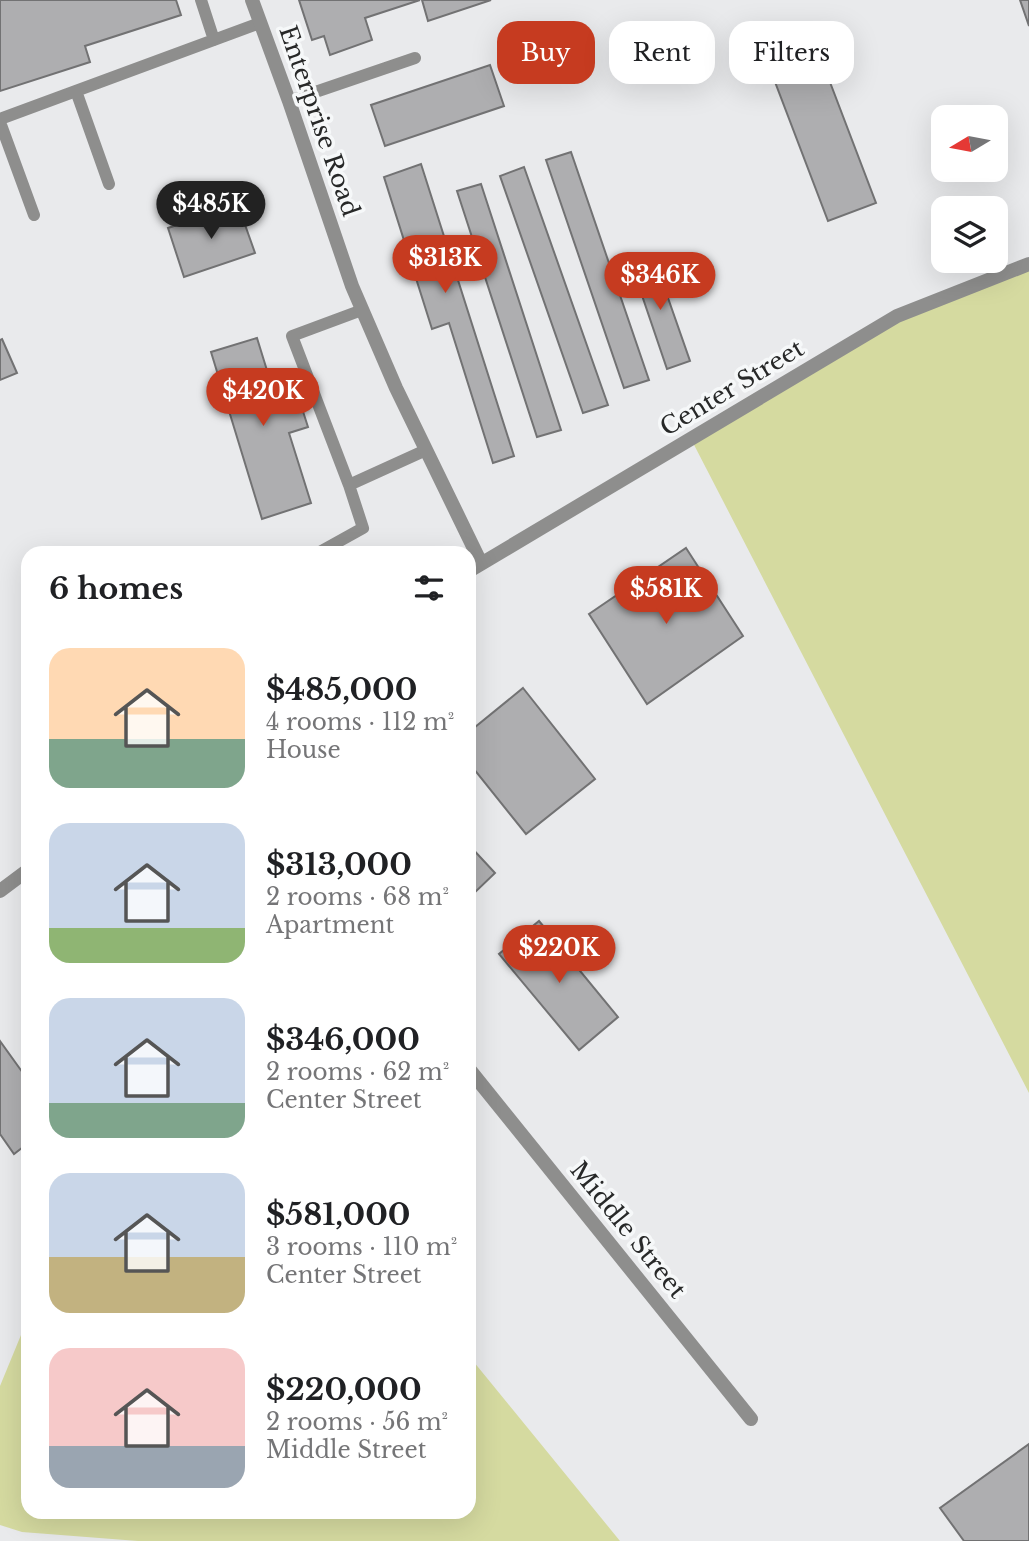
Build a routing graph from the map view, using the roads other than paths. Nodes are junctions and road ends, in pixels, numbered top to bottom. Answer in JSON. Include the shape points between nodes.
{"nodes":[{"id":1,"x":201,"y":0,"type":"edge"},
{"id":2,"x":252,"y":0,"type":"edge"},
{"id":3,"x":260,"y":23,"type":"junction"},
{"id":4,"x":214,"y":40,"type":"junction"},
{"id":5,"x":415,"y":58,"type":"dead end"},
{"id":6,"x":76,"y":91,"type":"junction"},
{"id":7,"x":289,"y":102,"type":"junction"},
{"id":8,"x":0,"y":120,"type":"edge"},
{"id":9,"x":109,"y":184,"type":"dead end"},
{"id":10,"x":34,"y":215,"type":"dead end"},
{"id":11,"x":1029,"y":264,"type":"edge"},
{"id":12,"x":362,"y":310,"type":"junction"},
{"id":13,"x":426,"y":450,"type":"junction"},
{"id":14,"x":349,"y":485,"type":"junction"},
{"id":15,"x":331,"y":546,"type":"edge"},
{"id":16,"x":466,"y":546,"type":"edge"},
{"id":17,"x":476,"y":566,"type":"edge"},
{"id":18,"x":21,"y":875,"type":"edge"},
{"id":19,"x":0,"y":891,"type":"edge"},
{"id":20,"x":476,"y":1078,"type":"edge"},
{"id":21,"x":751,"y":1419,"type":"dead end"}],
"edges":[{"from":1,"to":4,"type":"lane"},
{"from":2,"to":3,"type":"street","name":"Enterprise Road"},
{"from":3,"to":4,"type":"lane"},
{"from":3,"to":7,"type":"street","name":"Enterprise Road"},
{"from":4,"to":6,"type":"lane"},
{"from":5,"to":7,"type":"lane"},
{"from":6,"to":8,"type":"lane"},
{"from":6,"to":9,"type":"lane"},
{"from":7,"to":12,"type":"street","name":"Enterprise Road"},
{"from":8,"to":10,"type":"lane"},
{"from":11,"to":17,"type":"street","name":"Center Street","via":[[897,316]]},
{"from":12,"to":13,"type":"street","name":"Enterprise Road"},
{"from":12,"to":14,"type":"lane","via":[[292,336]]},
{"from":13,"to":14,"type":"lane"},
{"from":13,"to":16,"type":"street","name":"Enterprise Road"},
{"from":14,"to":15,"type":"lane","via":[[363,528]]},
{"from":18,"to":19,"type":"street"},
{"from":20,"to":21,"type":"street","name":"Middle Street"}]}
